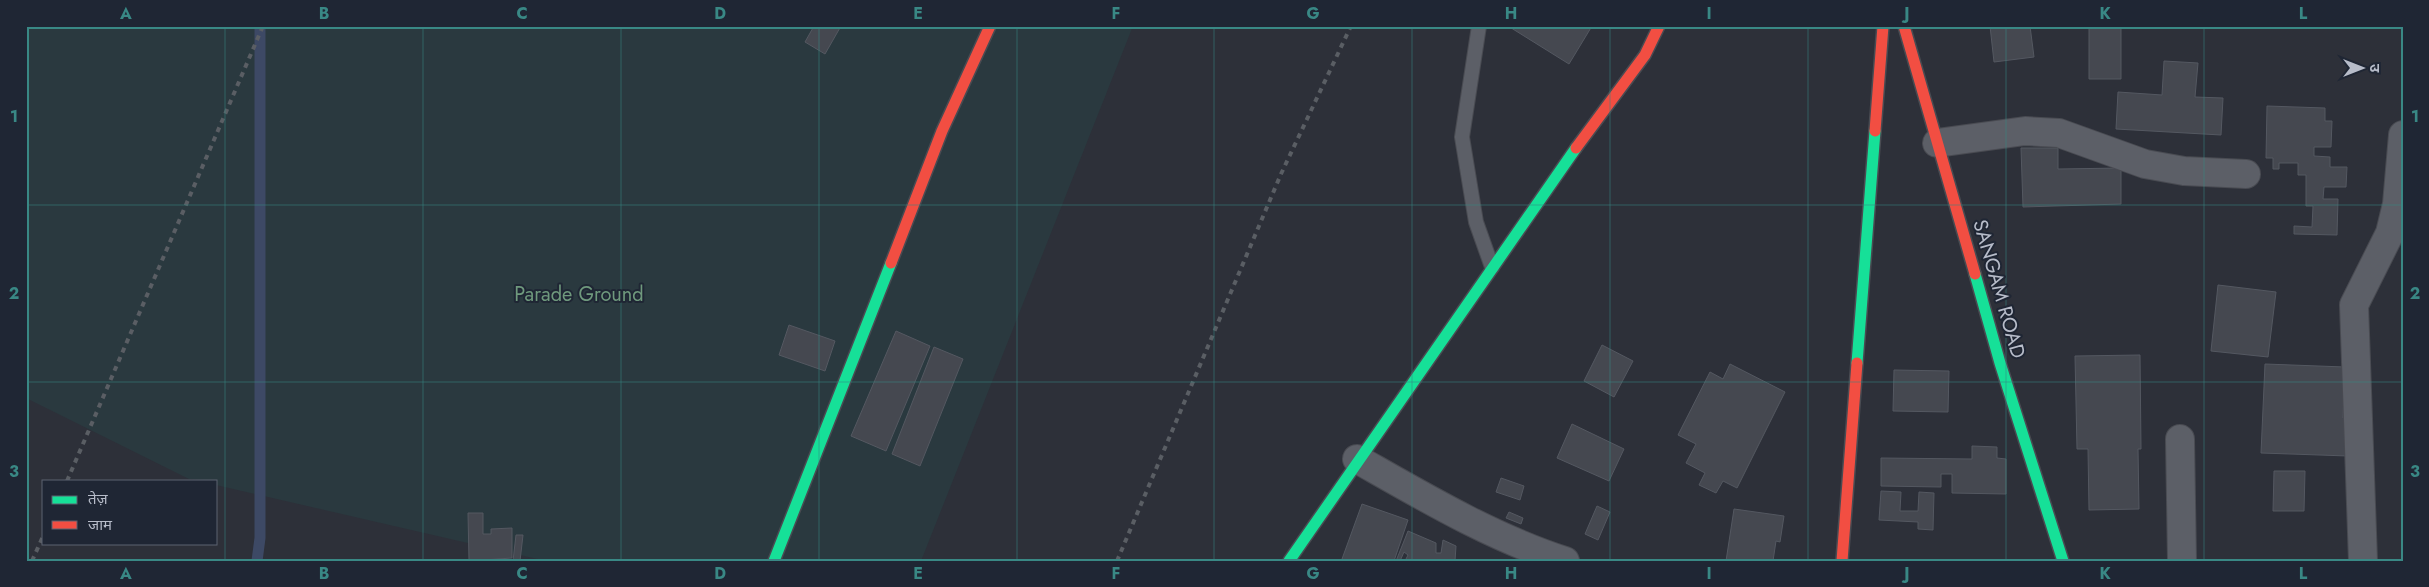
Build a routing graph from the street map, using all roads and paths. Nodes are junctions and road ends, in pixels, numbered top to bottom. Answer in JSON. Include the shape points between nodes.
{"nodes":[{"id":1,"x":990,"y":26,"type":"edge"},
{"id":2,"x":1479,"y":26,"type":"edge"},
{"id":3,"x":1659,"y":26,"type":"edge"},
{"id":4,"x":1883,"y":26,"type":"edge"},
{"id":5,"x":1904,"y":26,"type":"edge"},
{"id":6,"x":2403,"y":136,"type":"edge"},
{"id":7,"x":1938,"y":143,"type":"junction"},
{"id":8,"x":2246,"y":174,"type":"dead end"},
{"id":9,"x":1492,"y":267,"type":"junction"},
{"id":10,"x":2180,"y":439,"type":"dead end"},
{"id":11,"x":1357,"y":459,"type":"junction"},
{"id":12,"x":774,"y":561,"type":"edge"},
{"id":13,"x":1289,"y":561,"type":"edge"},
{"id":14,"x":1565,"y":561,"type":"edge"},
{"id":15,"x":1842,"y":561,"type":"edge"},
{"id":16,"x":2063,"y":561,"type":"edge"},
{"id":17,"x":2182,"y":561,"type":"edge"},
{"id":18,"x":2363,"y":561,"type":"edge"}],
"edges":[{"from":1,"to":12,"type":"street","via":[[942,131]]},
{"from":2,"to":9,"type":"lane","via":[[1462,137],[1476,222]]},
{"from":3,"to":9,"type":"street","via":[[1645,55]]},
{"from":4,"to":15,"type":"street"},
{"from":5,"to":7,"type":"street","name":"SANGAM ROAD"},
{"from":6,"to":18,"type":"street","via":[[2397,204],[2390,233],[2354,305]]},
{"from":7,"to":8,"type":"street","via":[[2025,130],[2059,133],[2145,164],[2184,171]]},
{"from":7,"to":16,"type":"street","name":"SANGAM ROAD","via":[[2000,363]]},
{"from":9,"to":11,"type":"street"},
{"from":10,"to":17,"type":"street"},
{"from":11,"to":13,"type":"street"},
{"from":11,"to":14,"type":"street","via":[[1453,513]]}]}
